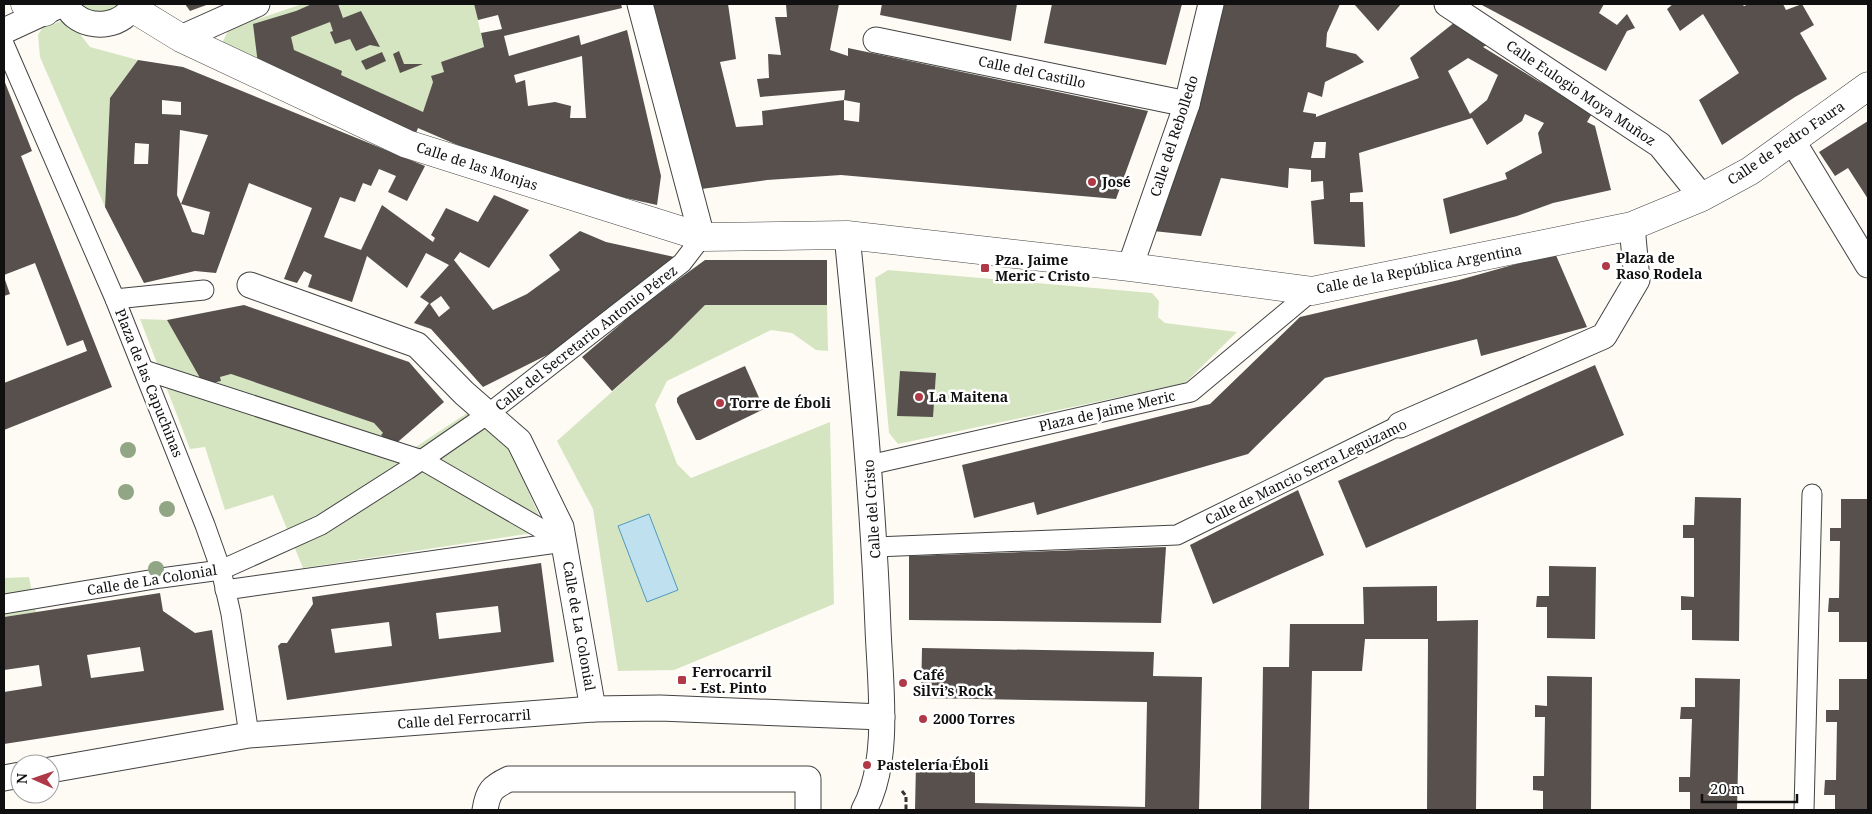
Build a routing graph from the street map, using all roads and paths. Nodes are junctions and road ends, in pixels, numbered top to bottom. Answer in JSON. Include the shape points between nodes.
{"nodes":[{"id":1,"x":256,"y":4,"type":"edge"},
{"id":2,"x":640,"y":4,"type":"edge"},
{"id":3,"x":1211,"y":4,"type":"edge"},
{"id":4,"x":1447,"y":4,"type":"edge"},
{"id":5,"x":49,"y":6,"type":"edge"},
{"id":6,"x":133,"y":6,"type":"edge"},
{"id":7,"x":4,"y":31,"type":"edge"},
{"id":8,"x":181,"y":38,"type":"junction"},
{"id":9,"x":876,"y":40,"type":"dead end"},
{"id":10,"x":4,"y":44,"type":"edge"},
{"id":11,"x":1868,"y":86,"type":"edge"},
{"id":12,"x":1187,"y":104,"type":"junction"},
{"id":13,"x":1792,"y":140,"type":"junction"},
{"id":14,"x":1702,"y":197,"type":"junction"},
{"id":15,"x":1632,"y":226,"type":"junction"},
{"id":16,"x":847,"y":235,"type":"junction"},
{"id":17,"x":702,"y":237,"type":"junction"},
{"id":18,"x":1868,"y":265,"type":"edge"},
{"id":19,"x":1130,"y":267,"type":"junction"},
{"id":20,"x":250,"y":285,"type":"dead end"},
{"id":21,"x":204,"y":290,"type":"dead end"},
{"id":22,"x":1312,"y":291,"type":"junction"},
{"id":23,"x":115,"y":299,"type":"junction"},
{"id":24,"x":144,"y":370,"type":"junction"},
{"id":25,"x":488,"y":414,"type":"junction"},
{"id":26,"x":1400,"y":425,"type":"joint"},
{"id":27,"x":422,"y":460,"type":"junction"},
{"id":28,"x":869,"y":465,"type":"junction"},
{"id":29,"x":1812,"y":494,"type":"dead end"},
{"id":30,"x":564,"y":542,"type":"junction"},
{"id":31,"x":875,"y":547,"type":"junction"},
{"id":32,"x":221,"y":570,"type":"junction"},
{"id":33,"x":225,"y":590,"type":"junction"},
{"id":34,"x":4,"y":604,"type":"edge"},
{"id":35,"x":593,"y":709,"type":"junction"},
{"id":36,"x":882,"y":717,"type":"junction"},
{"id":37,"x":249,"y":735,"type":"junction"},
{"id":38,"x":60,"y":768,"type":"edge"},
{"id":39,"x":485,"y":810,"type":"edge"},
{"id":40,"x":808,"y":810,"type":"edge"},
{"id":41,"x":864,"y":810,"type":"edge"},
{"id":42,"x":1804,"y":810,"type":"edge"}],
"edges":[{"from":1,"to":8,"type":"street"},
{"from":2,"to":17,"type":"street"},
{"from":3,"to":12,"type":"street","name":"Calle del Rebolledo"},
{"from":4,"to":14,"type":"street","name":"Calle Eulogio Moya Muñoz","via":[[1660,145]]},
{"from":5,"to":6,"type":"street","via":[[89,24],[105,25],[121,19]]},
{"from":5,"to":7,"type":"street"},
{"from":6,"to":8,"type":"street","name":"Calle de las Monjas"},
{"from":8,"to":17,"type":"street","name":"Calle de las Monjas","via":[[407,144]]},
{"from":9,"to":12,"type":"street","name":"Calle del Castillo"},
{"from":10,"to":23,"type":"street","name":"Plaza de las Capuchinas"},
{"from":11,"to":13,"type":"street","name":"Calle de Pedro Faura"},
{"from":12,"to":19,"type":"street","name":"Calle del Rebolledo"},
{"from":13,"to":14,"type":"street","name":"Calle de Pedro Faura","via":[[1750,171]]},
{"from":13,"to":18,"type":"street"},
{"from":14,"to":15,"type":"street","name":"Calle de la República Argentina"},
{"from":15,"to":22,"type":"street","name":"Calle de la República Argentina"},
{"from":15,"to":26,"type":"street","name":"Calle de Mancio Serra Leguizamo","via":[[1637,280],[1604,336]]},
{"from":16,"to":17,"type":"street","name":"Calle de las Monjas"},
{"from":16,"to":19,"type":"street"},
{"from":16,"to":28,"type":"street","name":"Calle del Cristo"},
{"from":17,"to":25,"type":"street","name":"Calle del Secretario Antonio Pérez","via":[[682,263]]},
{"from":19,"to":22,"type":"street","name":"Calle de la República Argentina"},
{"from":20,"to":25,"type":"street","name":"Calle de La Colonial","via":[[417,345]]},
{"from":21,"to":23,"type":"street"},
{"from":22,"to":28,"type":"street","name":"Plaza de Jaime Meric","via":[[1191,392]]},
{"from":23,"to":24,"type":"street","name":"Plaza de las Capuchinas"},
{"from":24,"to":27,"type":"street","name":"Calle de La Colonial"},
{"from":24,"to":32,"type":"street","name":"Plaza de las Capuchinas","via":[[206,524]]},
{"from":25,"to":27,"type":"street","name":"Calle de La Colonial"},
{"from":25,"to":30,"type":"street","name":"Calle de La Colonial","via":[[519,441],[561,527]]},
{"from":26,"to":31,"type":"street","name":"Calle de Mancio Serra Leguizamo","via":[[1177,535]]},
{"from":27,"to":30,"type":"street","name":"Calle de La Colonial"},
{"from":27,"to":32,"type":"street","name":"Calle de La Colonial","via":[[321,525]]},
{"from":28,"to":31,"type":"street","name":"Calle del Cristo"},
{"from":29,"to":42,"type":"street"},
{"from":30,"to":33,"type":"street"},
{"from":30,"to":35,"type":"street","name":"Calle de La Colonial"},
{"from":31,"to":36,"type":"street","name":"Calle del Cristo"},
{"from":32,"to":33,"type":"street","name":"Plaza de las Capuchinas"},
{"from":32,"to":34,"type":"street","name":"Calle de La Colonial"},
{"from":33,"to":37,"type":"street","name":"Plaza de las Capuchinas"},
{"from":35,"to":36,"type":"street","name":"Calle del Ferrocarril","via":[[660,708]]},
{"from":35,"to":37,"type":"street","name":"Calle del Ferrocarril"},
{"from":36,"to":41,"type":"street","name":"Calle del Cristo","via":[[879,764]]},
{"from":37,"to":38,"type":"street","name":"Calle del Ferrocarril"},
{"from":39,"to":40,"type":"street","via":[[487,797],[494,786],[509,779],[808,779]]}]}
